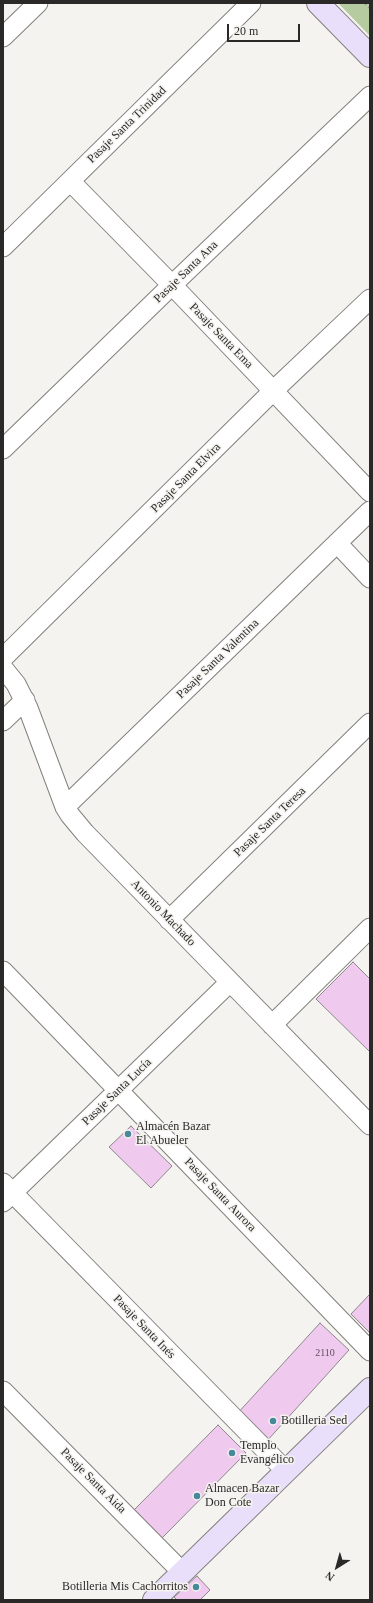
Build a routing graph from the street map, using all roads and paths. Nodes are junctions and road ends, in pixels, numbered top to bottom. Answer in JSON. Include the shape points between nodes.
{"nodes":[{"id":1,"x":38,"y":3,"type":"edge"},
{"id":2,"x":251,"y":3,"type":"edge"},
{"id":3,"x":318,"y":3,"type":"edge"},
{"id":4,"x":365,"y":3,"type":"edge"},
{"id":5,"x":370,"y":8,"type":"edge"},
{"id":6,"x":3,"y":37,"type":"edge"},
{"id":7,"x":370,"y":56,"type":"edge"},
{"id":8,"x":370,"y":96,"type":"edge"},
{"id":9,"x":70,"y":182,"type":"junction"},
{"id":10,"x":3,"y":247,"type":"edge"},
{"id":11,"x":172,"y":285,"type":"junction"},
{"id":12,"x":370,"y":299,"type":"edge"},
{"id":13,"x":273,"y":391,"type":"junction"},
{"id":14,"x":3,"y":449,"type":"edge"},
{"id":15,"x":370,"y":492,"type":"edge"},
{"id":16,"x":370,"y":511,"type":"edge"},
{"id":17,"x":337,"y":544,"type":"junction"},
{"id":18,"x":370,"y":578,"type":"edge"},
{"id":19,"x":3,"y":658,"type":"edge"},
{"id":20,"x":3,"y":668,"type":"edge"},
{"id":21,"x":25,"y":700,"type":"junction"},
{"id":22,"x":3,"y":721,"type":"edge"},
{"id":23,"x":370,"y":723,"type":"edge"},
{"id":24,"x":65,"y":807,"type":"junction"},
{"id":25,"x":169,"y":920,"type":"junction"},
{"id":26,"x":370,"y":928,"type":"edge"},
{"id":27,"x":3,"y":971,"type":"edge"},
{"id":28,"x":230,"y":982,"type":"junction"},
{"id":29,"x":272,"y":1024,"type":"junction"},
{"id":30,"x":118,"y":1090,"type":"junction"},
{"id":31,"x":370,"y":1125,"type":"edge"},
{"id":32,"x":6,"y":1192,"type":"edge"},
{"id":33,"x":370,"y":1351,"type":"edge"},
{"id":34,"x":370,"y":1389,"type":"edge"},
{"id":35,"x":3,"y":1391,"type":"edge"},
{"id":36,"x":286,"y":1471,"type":"junction"},
{"id":37,"x":182,"y":1572,"type":"junction"},
{"id":38,"x":154,"y":1600,"type":"edge"}],
"edges":[{"from":1,"to":6,"type":"street"},
{"from":2,"to":9,"type":"street","name":"Pasaje Santa Trinidad"},
{"from":3,"to":7,"type":"street"},
{"from":4,"to":5,"type":"path"},
{"from":8,"to":11,"type":"street","name":"Pasaje Santa Ana"},
{"from":9,"to":10,"type":"street","name":"Pasaje Santa Trinidad"},
{"from":9,"to":11,"type":"street","name":"Pasaje Santa Ema"},
{"from":11,"to":13,"type":"street","name":"Pasaje Santa Ema"},
{"from":11,"to":14,"type":"street","name":"Pasaje Santa Ana"},
{"from":12,"to":13,"type":"street","name":"Pasaje Santa Elvira"},
{"from":13,"to":15,"type":"street","name":"Pasaje Santa Ema"},
{"from":13,"to":19,"type":"street","name":"Pasaje Santa Elvira"},
{"from":16,"to":17,"type":"street","name":"Pasaje Santa Valentina"},
{"from":17,"to":18,"type":"street"},
{"from":17,"to":24,"type":"street","name":"Pasaje Santa Valentina"},
{"from":20,"to":21,"type":"street","name":"Antonio Machado"},
{"from":21,"to":22,"type":"street"},
{"from":21,"to":24,"type":"street","name":"Antonio Machado"},
{"from":23,"to":25,"type":"street","name":"Pasaje Santa Teresa"},
{"from":24,"to":25,"type":"street","name":"Antonio Machado","via":[[85,833]]},
{"from":25,"to":28,"type":"street","name":"Antonio Machado"},
{"from":26,"to":29,"type":"street"},
{"from":27,"to":30,"type":"street","name":"Pasaje Santa Aurora"},
{"from":28,"to":29,"type":"street","name":"Antonio Machado"},
{"from":28,"to":30,"type":"street","name":"Pasaje Santa Lucía"},
{"from":29,"to":31,"type":"street","name":"Antonio Machado"},
{"from":30,"to":32,"type":"street","name":"Pasaje Santa Lucía"},
{"from":30,"to":33,"type":"street","name":"Pasaje Santa Aurora"},
{"from":32,"to":36,"type":"street","name":"Pasaje Santa Inés"},
{"from":34,"to":36,"type":"street"},
{"from":35,"to":37,"type":"street","name":"Pasaje Santa Aida"},
{"from":36,"to":37,"type":"street"},
{"from":37,"to":38,"type":"street"}]}
